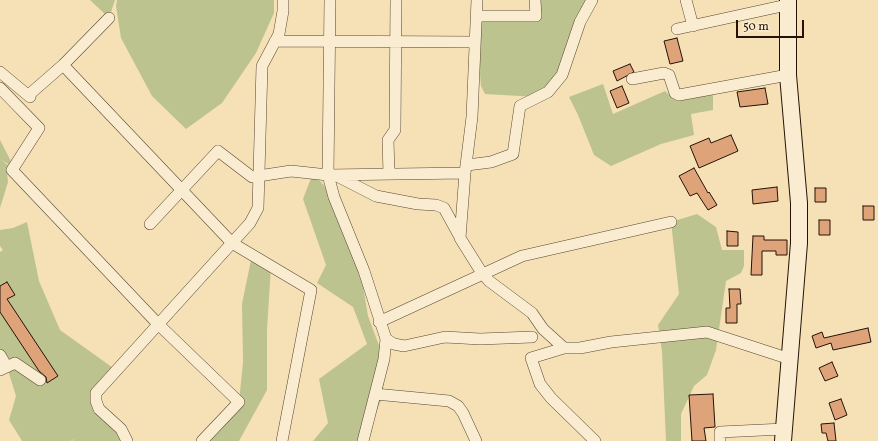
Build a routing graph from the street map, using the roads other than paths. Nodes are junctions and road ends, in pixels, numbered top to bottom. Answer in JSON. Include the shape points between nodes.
{"nodes":[{"id":1,"x":283,"y":0,"type":"edge"},
{"id":2,"x":330,"y":0,"type":"edge"},
{"id":3,"x":396,"y":0,"type":"edge"},
{"id":4,"x":477,"y":0,"type":"edge"},
{"id":5,"x":535,"y":0,"type":"edge"},
{"id":6,"x":592,"y":0,"type":"edge"},
{"id":7,"x":686,"y":0,"type":"edge"},
{"id":8,"x":787,"y":3,"type":"edge"},
{"id":9,"x":476,"y":16,"type":"junction"},
{"id":10,"x":109,"y":18,"type":"dead end"},
{"id":11,"x":693,"y":26,"type":"junction"},
{"id":12,"x":677,"y":29,"type":"dead end"},
{"id":13,"x":276,"y":41,"type":"junction"},
{"id":14,"x":329,"y":42,"type":"junction"},
{"id":15,"x":396,"y":42,"type":"junction"},
{"id":16,"x":475,"y":42,"type":"junction"},
{"id":17,"x":64,"y":65,"type":"junction"},
{"id":18,"x":0,"y":72,"type":"edge"},
{"id":19,"x":788,"y":75,"type":"junction"},
{"id":20,"x":632,"y":79,"type":"dead end"},
{"id":21,"x":0,"y":88,"type":"edge"},
{"id":22,"x":466,"y":169,"type":"junction"},
{"id":23,"x":389,"y":174,"type":"junction"},
{"id":24,"x":331,"y":175,"type":"junction"},
{"id":25,"x":258,"y":176,"type":"junction"},
{"id":26,"x":182,"y":190,"type":"junction"},
{"id":27,"x":672,"y":222,"type":"dead end"},
{"id":28,"x":150,"y":224,"type":"dead end"},
{"id":29,"x":460,"y":238,"type":"junction"},
{"id":30,"x":232,"y":243,"type":"junction"},
{"id":31,"x":484,"y":274,"type":"junction"},
{"id":32,"x":379,"y":322,"type":"junction"},
{"id":33,"x":158,"y":324,"type":"junction"},
{"id":34,"x":532,"y":337,"type":"dead end"},
{"id":35,"x":386,"y":340,"type":"junction"},
{"id":36,"x":564,"y":348,"type":"junction"},
{"id":37,"x":0,"y":355,"type":"edge"},
{"id":38,"x":790,"y":359,"type":"junction"},
{"id":39,"x":3,"y":368,"type":"edge"},
{"id":40,"x":40,"y":380,"type":"dead end"},
{"id":41,"x":375,"y":394,"type":"junction"},
{"id":42,"x":783,"y":435,"type":"edge"},
{"id":43,"x":127,"y":441,"type":"edge"},
{"id":44,"x":202,"y":441,"type":"edge"},
{"id":45,"x":282,"y":441,"type":"edge"},
{"id":46,"x":363,"y":441,"type":"edge"},
{"id":47,"x":476,"y":441,"type":"edge"},
{"id":48,"x":595,"y":441,"type":"edge"},
{"id":49,"x":720,"y":441,"type":"edge"}],
"edges":[{"from":1,"to":13,"type":"street"},
{"from":2,"to":14,"type":"street"},
{"from":3,"to":15,"type":"street"},
{"from":4,"to":9,"type":"street"},
{"from":5,"to":9,"type":"street","via":[[536,16]]},
{"from":6,"to":22,"type":"street","via":[[580,22],[562,75],[548,92],[520,106],[513,154]]},
{"from":7,"to":11,"type":"street"},
{"from":8,"to":11,"type":"street"},
{"from":8,"to":19,"type":"street"},
{"from":9,"to":16,"type":"street"},
{"from":10,"to":17,"type":"street"},
{"from":11,"to":12,"type":"street"},
{"from":13,"to":14,"type":"street"},
{"from":13,"to":25,"type":"street","via":[[262,66]]},
{"from":14,"to":15,"type":"street"},
{"from":14,"to":24,"type":"street"},
{"from":15,"to":16,"type":"street"},
{"from":15,"to":23,"type":"street","via":[[395,130],[388,140]]},
{"from":16,"to":22,"type":"street","via":[[472,117]]},
{"from":17,"to":18,"type":"street","via":[[31,93],[30,97]]},
{"from":17,"to":26,"type":"street"},
{"from":19,"to":20,"type":"street","via":[[679,95],[675,93],[670,75],[664,73]]},
{"from":19,"to":38,"type":"street","via":[[799,203]]},
{"from":21,"to":33,"type":"street","via":[[39,128],[12,170]]},
{"from":22,"to":23,"type":"street"},
{"from":22,"to":29,"type":"street"},
{"from":23,"to":24,"type":"street"},
{"from":24,"to":25,"type":"street","via":[[291,171]]},
{"from":24,"to":29,"type":"street","via":[[376,196],[444,208]]},
{"from":24,"to":32,"type":"street","via":[[334,197],[364,271]]},
{"from":25,"to":26,"type":"street","via":[[252,177],[218,151]]},
{"from":25,"to":30,"type":"street","via":[[258,208],[250,223]]},
{"from":26,"to":28,"type":"street"},
{"from":26,"to":30,"type":"street"},
{"from":27,"to":31,"type":"street","via":[[522,256]]},
{"from":29,"to":31,"type":"street"},
{"from":30,"to":33,"type":"street"},
{"from":30,"to":45,"type":"street","via":[[311,290]]},
{"from":31,"to":32,"type":"street"},
{"from":31,"to":36,"type":"street","via":[[489,281],[532,313],[543,329]]},
{"from":32,"to":35,"type":"street"},
{"from":33,"to":43,"type":"street","via":[[96,393],[99,409],[121,429]]},
{"from":33,"to":44,"type":"street","via":[[239,402]]},
{"from":34,"to":35,"type":"street","via":[[445,337],[404,346]]},
{"from":35,"to":41,"type":"street"},
{"from":36,"to":38,"type":"street","via":[[707,332]]},
{"from":36,"to":48,"type":"street","via":[[531,358],[540,384]]},
{"from":37,"to":39,"type":"street"},
{"from":38,"to":42,"type":"street"},
{"from":39,"to":40,"type":"street","via":[[15,363]]},
{"from":41,"to":46,"type":"street"},
{"from":41,"to":47,"type":"street","via":[[449,401],[458,406],[463,413]]},
{"from":42,"to":49,"type":"street","via":[[720,432]]}]}
